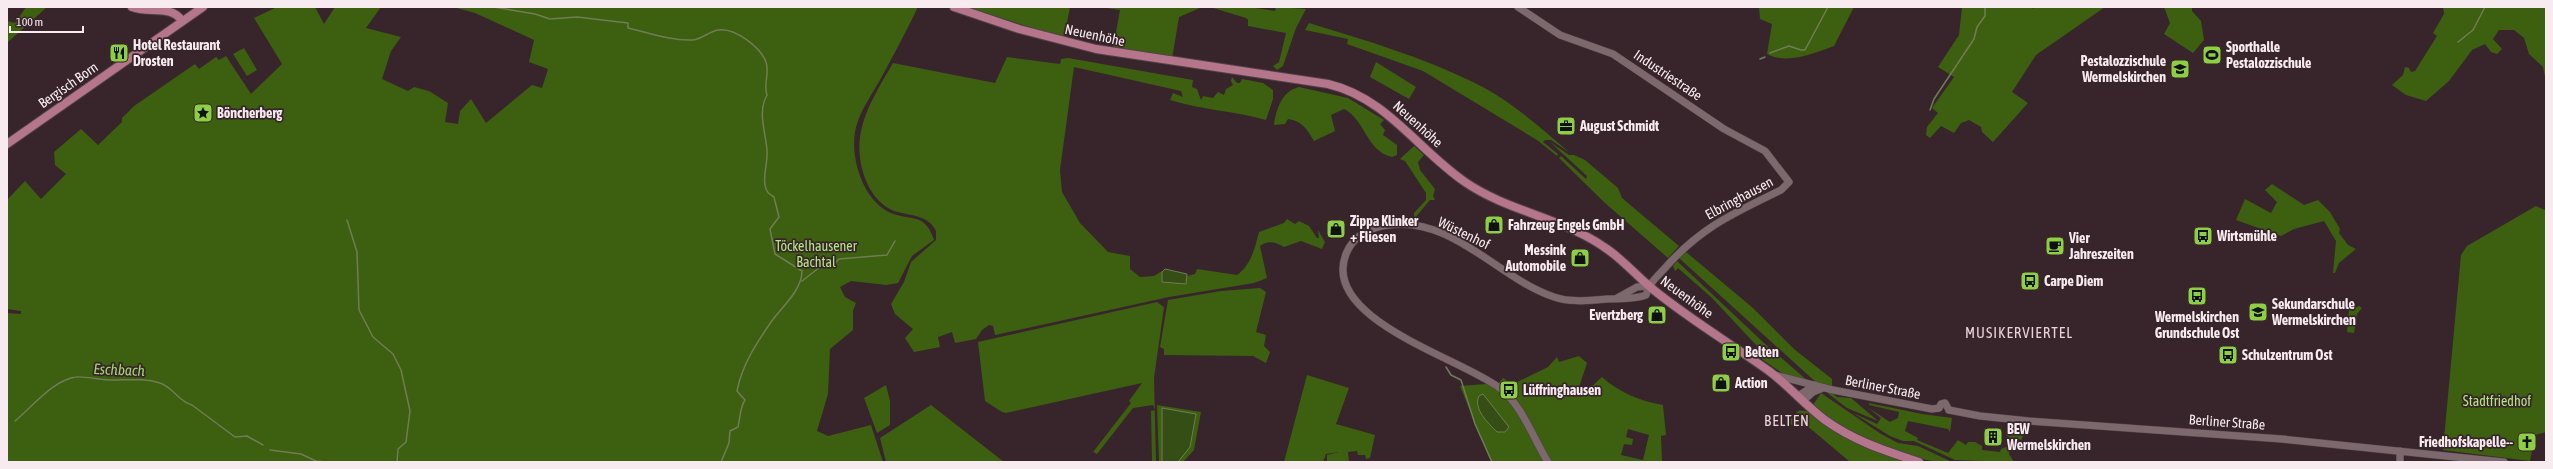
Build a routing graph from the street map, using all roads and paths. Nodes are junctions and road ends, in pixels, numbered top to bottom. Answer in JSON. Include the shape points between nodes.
{"nodes":[{"id":1,"x":132,"y":7,"type":"edge"},
{"id":2,"x":203,"y":7,"type":"edge"},
{"id":3,"x":954,"y":7,"type":"edge"},
{"id":4,"x":1518,"y":7,"type":"edge"},
{"id":5,"x":182,"y":21,"type":"junction"},
{"id":6,"x":7,"y":144,"type":"edge"},
{"id":7,"x":1789,"y":183,"type":"joint"},
{"id":8,"x":1649,"y":286,"type":"junction"},
{"id":9,"x":1617,"y":298,"type":"junction"},
{"id":10,"x":1773,"y":374,"type":"junction"},
{"id":11,"x":1815,"y":386,"type":"junction"},
{"id":12,"x":1823,"y":388,"type":"junction"},
{"id":13,"x":1801,"y":399,"type":"junction"},
{"id":14,"x":2400,"y":451,"type":"junction"},
{"id":15,"x":1548,"y":462,"type":"edge"},
{"id":16,"x":1919,"y":462,"type":"edge"},
{"id":17,"x":2400,"y":462,"type":"edge"},
{"id":18,"x":2504,"y":462,"type":"edge"}],
"edges":[{"from":1,"to":5,"type":"main road","via":[[148,11],[170,11]]},
{"from":2,"to":5,"type":"main road","name":"Bergisch Born"},
{"from":3,"to":8,"type":"main road","name":"Neuenhöhe","via":[[1020,29],[1096,49],[1328,84],[1351,91],[1388,114],[1467,184],[1592,239],[1614,254]]},
{"from":4,"to":7,"type":"main road","name":"Industriestraße","via":[[1560,35],[1613,54],[1719,125],[1765,150]]},
{"from":5,"to":6,"type":"main road","name":"Bergisch Born"},
{"from":7,"to":8,"type":"main road","name":"Elbringhausen","via":[[1781,190],[1716,222],[1679,253]]},
{"from":8,"to":9,"type":"main road","name":"Wüstenhof","via":[[1637,287]]},
{"from":8,"to":9,"type":"main road","name":"Wüstenhof","via":[[1646,295]]},
{"from":8,"to":10,"type":"main road","name":"Neuenhöhe"},
{"from":9,"to":15,"type":"main road","name":"Wüstenhof","via":[[1578,301],[1553,297],[1460,243],[1423,229],[1393,224],[1366,232],[1353,242],[1345,257],[1343,275],[1349,292],[1359,304],[1384,324],[1430,352],[1490,382],[1507,395]]},
{"from":10,"to":11,"type":"main road","name":"Berliner Straße"},
{"from":10,"to":13,"type":"main road","name":"Neuenhöhe"},
{"from":11,"to":12,"type":"main road","name":"Berliner Straße"},
{"from":11,"to":13,"type":"main road"},
{"from":12,"to":13,"type":"main road"},
{"from":12,"to":14,"type":"main road","name":"Berliner Straße","via":[[1909,405],[1939,408],[1944,413],[1949,410],[2018,420],[2282,439]]},
{"from":13,"to":16,"type":"main road","name":"Neuenhöhe","via":[[1826,421],[1855,439]]},
{"from":14,"to":17,"type":"main road"},
{"from":14,"to":18,"type":"main road","name":"Berliner Straße"}]}
